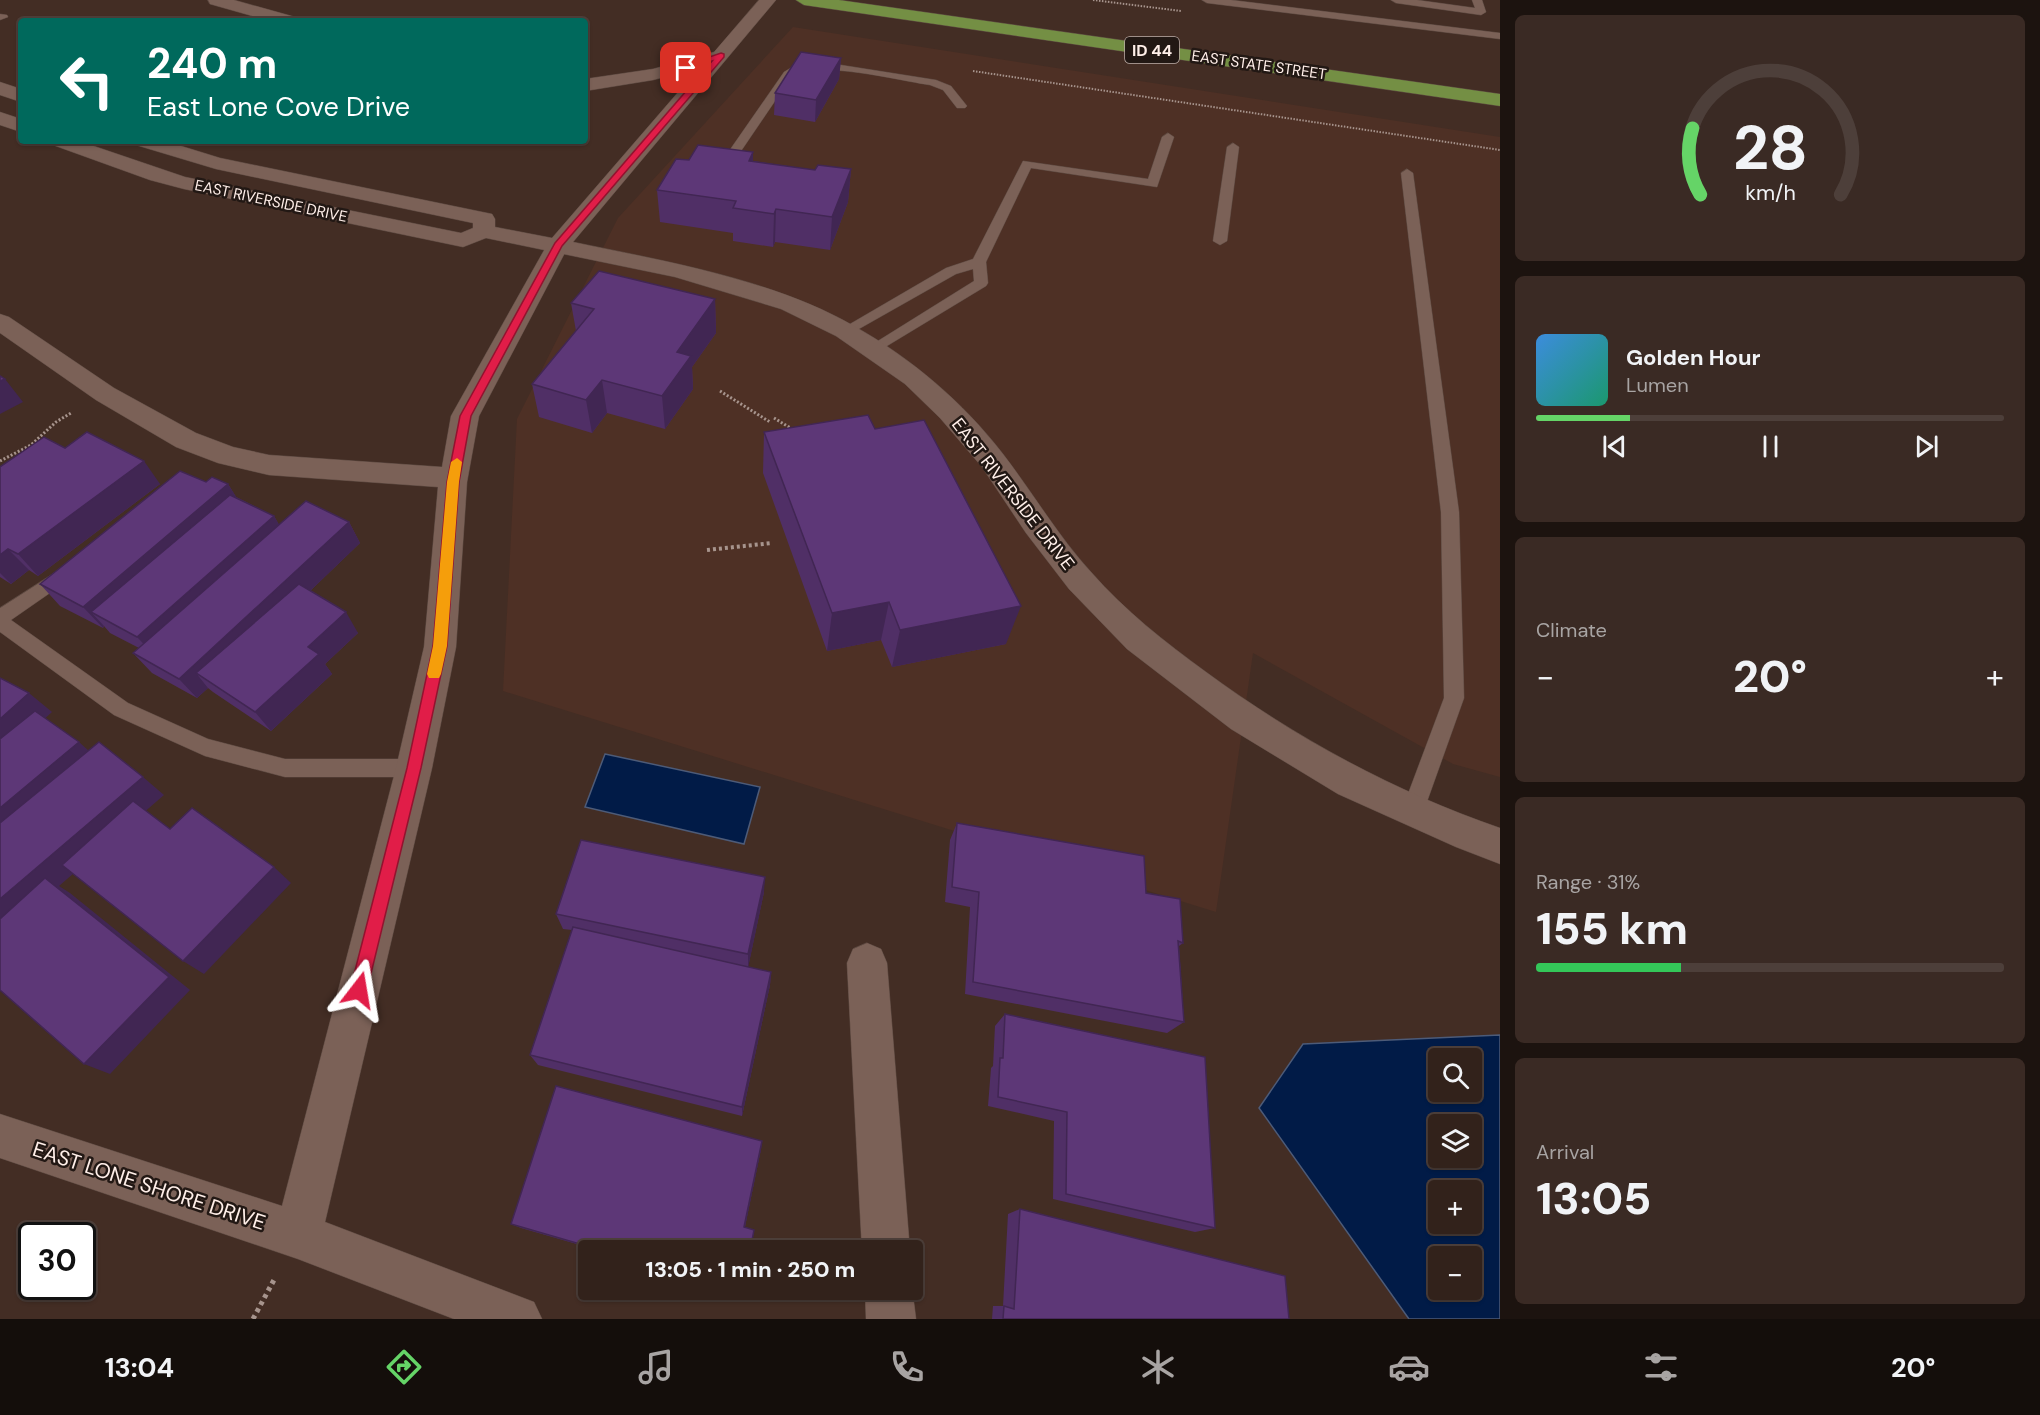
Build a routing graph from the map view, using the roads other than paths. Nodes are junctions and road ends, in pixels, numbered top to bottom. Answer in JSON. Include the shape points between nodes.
{"nodes":[{"id":1,"x":216,"y":0,"type":"edge"},
{"id":2,"x":768,"y":0,"type":"edge"},
{"id":3,"x":804,"y":0,"type":"edge"},
{"id":4,"x":1207,"y":0,"type":"edge"},
{"id":5,"x":1396,"y":0,"type":"edge"},
{"id":6,"x":1477,"y":0,"type":"edge"},
{"id":7,"x":279,"y":18,"type":"edge"},
{"id":8,"x":1500,"y":36,"type":"edge"},
{"id":9,"x":721,"y":55,"type":"junction"},
{"id":10,"x":588,"y":85,"type":"edge"},
{"id":11,"x":0,"y":88,"type":"edge"},
{"id":12,"x":18,"y":95,"type":"edge"},
{"id":13,"x":1500,"y":100,"type":"edge"},
{"id":14,"x":961,"y":106,"type":"dead end"},
{"id":15,"x":0,"y":118,"type":"edge"},
{"id":16,"x":18,"y":125,"type":"edge"},
{"id":17,"x":1168,"y":137,"type":"dead end"},
{"id":18,"x":68,"y":144,"type":"edge"},
{"id":19,"x":153,"y":144,"type":"edge"},
{"id":20,"x":1233,"y":147,"type":"dead end"},
{"id":21,"x":733,"y":154,"type":"edge"},
{"id":22,"x":1407,"y":173,"type":"dead end"},
{"id":23,"x":484,"y":231,"type":"junction"},
{"id":24,"x":1220,"y":242,"type":"dead end"},
{"id":25,"x":558,"y":244,"type":"junction"},
{"id":26,"x":979,"y":262,"type":"junction"},
{"id":27,"x":0,"y":322,"type":"edge"},
{"id":28,"x":844,"y":331,"type":"junction"},
{"id":29,"x":872,"y":350,"type":"junction"},
{"id":30,"x":453,"y":478,"type":"junction"},
{"id":31,"x":78,"y":565,"type":"edge"},
{"id":32,"x":0,"y":620,"type":"edge"},
{"id":33,"x":414,"y":768,"type":"junction"},
{"id":34,"x":1413,"y":810,"type":"junction"},
{"id":35,"x":1500,"y":846,"type":"edge"},
{"id":36,"x":867,"y":963,"type":"dead end"},
{"id":37,"x":0,"y":1136,"type":"edge"},
{"id":38,"x":298,"y":1235,"type":"junction"},
{"id":39,"x":885,"y":1240,"type":"edge"},
{"id":40,"x":890,"y":1300,"type":"edge"},
{"id":41,"x":517,"y":1319,"type":"edge"},
{"id":42,"x":891,"y":1319,"type":"edge"}],
"edges":[{"from":1,"to":7,"type":"street"},
{"from":2,"to":9,"type":"street"},
{"from":3,"to":13,"type":"highway","name":"EAST STATE STREET","number":"ID 44"},
{"from":4,"to":8,"type":"lane"},
{"from":5,"to":6,"type":"lane","via":[[1481,12]]},
{"from":9,"to":10,"type":"street","via":[[639,79]]},
{"from":9,"to":25,"type":"street"},
{"from":11,"to":12,"type":"street"},
{"from":14,"to":21,"type":"lane","via":[[947,88],[932,82],[809,66],[788,74]]},
{"from":15,"to":16,"type":"street"},
{"from":17,"to":26,"type":"lane","via":[[1153,184],[1027,164]]},
{"from":18,"to":23,"type":"street","name":"EAST RIVERSIDE DRIVE","via":[[184,183],[463,240]]},
{"from":19,"to":23,"type":"street","name":"EAST RIVERSIDE DRIVE","via":[[216,163],[484,219]]},
{"from":20,"to":24,"type":"lane"},
{"from":22,"to":34,"type":"lane","via":[[1450,512],[1454,698]]},
{"from":23,"to":25,"type":"street","name":"EAST RIVERSIDE DRIVE"},
{"from":25,"to":28,"type":"street","name":"EAST RIVERSIDE DRIVE","via":[[680,271],[790,304]]},
{"from":25,"to":30,"type":"street","via":[[465,416]]},
{"from":26,"to":28,"type":"lane","via":[[951,271]]},
{"from":26,"to":29,"type":"lane","via":[[981,282]]},
{"from":27,"to":30,"type":"street","via":[[105,394],[186,440],[228,456],[268,465]]},
{"from":28,"to":29,"type":"street","name":"EAST RIVERSIDE DRIVE"},
{"from":29,"to":34,"type":"street","name":"EAST RIVERSIDE DRIVE","via":[[914,378],[950,412],[992,460],[1080,581],[1138,640],[1243,719],[1351,783]]},
{"from":30,"to":33,"type":"street","via":[[440,646]]},
{"from":31,"to":32,"type":"lane"},
{"from":32,"to":33,"type":"lane","via":[[121,709],[205,747],[285,768]]},
{"from":33,"to":38,"type":"street"},
{"from":34,"to":35,"type":"street","name":"EAST RIVERSIDE DRIVE"},
{"from":36,"to":39,"type":"street"},
{"from":37,"to":38,"type":"street","name":"EAST LONE SHORE DRIVE"},
{"from":38,"to":41,"type":"street","name":"EAST LONE SHORE DRIVE"},
{"from":40,"to":42,"type":"street"}]}
